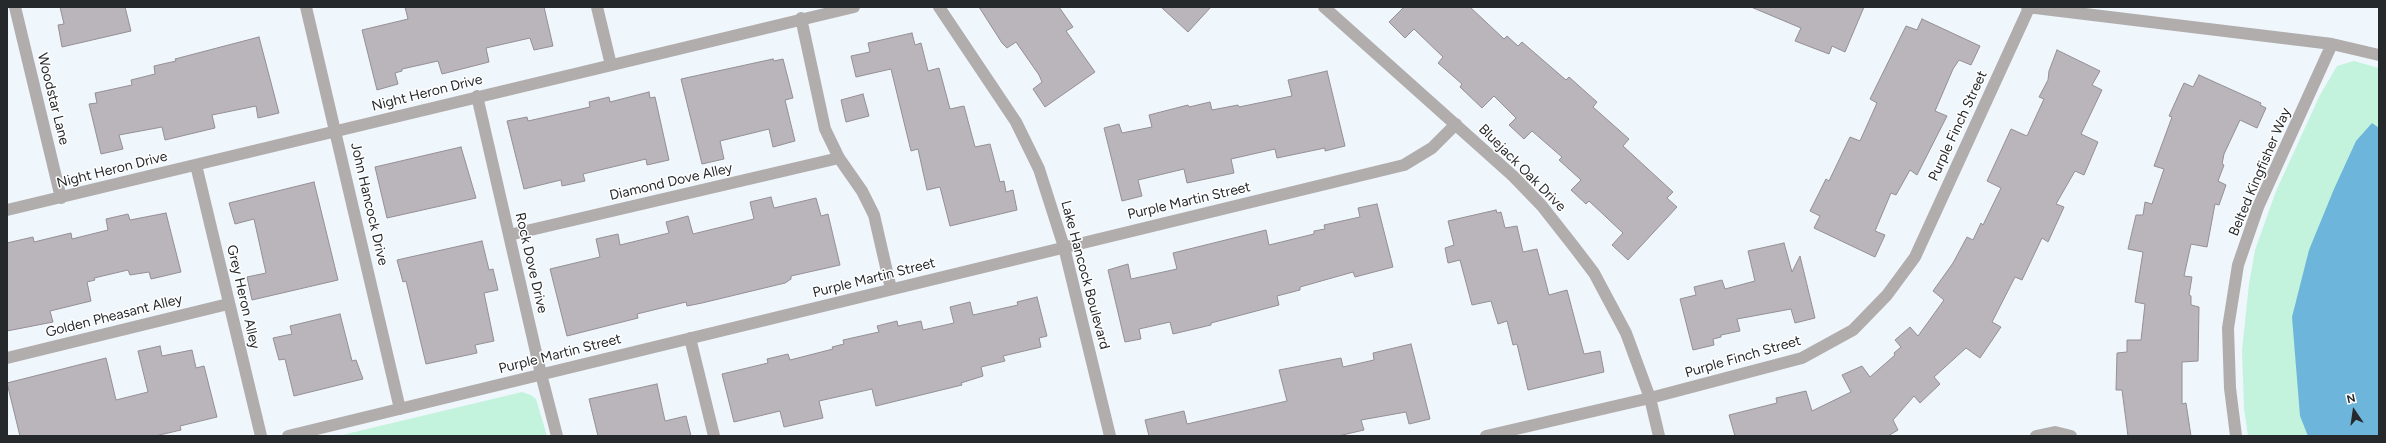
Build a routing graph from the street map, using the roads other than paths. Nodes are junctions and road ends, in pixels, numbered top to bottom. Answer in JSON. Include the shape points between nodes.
{"nodes":[{"id":1,"x":15,"y":7,"type":"edge"},
{"id":2,"x":306,"y":7,"type":"edge"},
{"id":3,"x":597,"y":7,"type":"edge"},
{"id":4,"x":854,"y":7,"type":"edge"},
{"id":5,"x":939,"y":7,"type":"edge"},
{"id":6,"x":1324,"y":7,"type":"edge"},
{"id":7,"x":2028,"y":7,"type":"edge"},
{"id":8,"x":801,"y":18,"type":"junction"},
{"id":9,"x":2332,"y":44,"type":"junction"},
{"id":10,"x":2379,"y":55,"type":"edge"},
{"id":11,"x":611,"y":65,"type":"junction"},
{"id":12,"x":477,"y":96,"type":"junction"},
{"id":13,"x":1456,"y":124,"type":"junction"},
{"id":14,"x":336,"y":130,"type":"junction"},
{"id":15,"x":839,"y":158,"type":"junction"},
{"id":16,"x":196,"y":165,"type":"junction"},
{"id":17,"x":61,"y":198,"type":"junction"},
{"id":18,"x":7,"y":210,"type":"edge"},
{"id":19,"x":509,"y":235,"type":"junction"},
{"id":20,"x":1064,"y":247,"type":"junction"},
{"id":21,"x":891,"y":289,"type":"junction"},
{"id":22,"x":228,"y":304,"type":"junction"},
{"id":23,"x":690,"y":338,"type":"junction"},
{"id":24,"x":7,"y":358,"type":"edge"},
{"id":25,"x":541,"y":374,"type":"junction"},
{"id":26,"x":1650,"y":398,"type":"junction"},
{"id":27,"x":400,"y":409,"type":"junction"},
{"id":28,"x":1513,"y":433,"type":"edge"},
{"id":29,"x":261,"y":436,"type":"edge"},
{"id":30,"x":288,"y":436,"type":"edge"},
{"id":31,"x":557,"y":436,"type":"edge"},
{"id":32,"x":714,"y":436,"type":"edge"},
{"id":33,"x":1110,"y":436,"type":"edge"},
{"id":34,"x":1486,"y":436,"type":"edge"},
{"id":35,"x":1659,"y":436,"type":"edge"},
{"id":36,"x":2036,"y":436,"type":"edge"},
{"id":37,"x":2071,"y":436,"type":"edge"},
{"id":38,"x":2236,"y":436,"type":"edge"}],
"edges":[{"from":1,"to":17,"type":"street","name":"Woodstar Lane"},
{"from":2,"to":14,"type":"street","name":"John Hancock Drive"},
{"from":3,"to":11,"type":"street"},
{"from":4,"to":8,"type":"street","name":"Night Heron Drive"},
{"from":5,"to":20,"type":"street","name":"Lake Hancock Boulevard","via":[[1016,122],[1039,169]]},
{"from":6,"to":13,"type":"street","name":"Bluejack Oak Drive"},
{"from":7,"to":9,"type":"street"},
{"from":7,"to":26,"type":"street","name":"Purple Finch Street","via":[[1915,257],[1887,295],[1853,330],[1802,358]]},
{"from":8,"to":11,"type":"street","name":"Night Heron Drive"},
{"from":8,"to":15,"type":"street","via":[[825,129]]},
{"from":9,"to":10,"type":"street"},
{"from":9,"to":38,"type":"street","name":"Belted Kingfisher Way","via":[[2258,207],[2238,265],[2228,328],[2230,388]]},
{"from":11,"to":12,"type":"street","name":"Night Heron Drive"},
{"from":12,"to":14,"type":"street","name":"Night Heron Drive"},
{"from":12,"to":19,"type":"street","name":"Rock Dove Drive"},
{"from":13,"to":20,"type":"street","name":"Purple Martin Street","via":[[1432,148],[1404,165]]},
{"from":13,"to":26,"type":"street","name":"Bluejack Oak Drive","via":[[1542,206],[1594,273],[1626,333]]},
{"from":14,"to":16,"type":"street","name":"Night Heron Drive"},
{"from":14,"to":27,"type":"street","name":"John Hancock Drive"},
{"from":15,"to":19,"type":"street","name":"Diamond Dove Alley"},
{"from":15,"to":21,"type":"street","via":[[862,191],[874,215]]},
{"from":16,"to":17,"type":"street","name":"Night Heron Drive"},
{"from":16,"to":22,"type":"street","name":"Grey Heron Alley"},
{"from":17,"to":18,"type":"street","name":"Night Heron Drive"},
{"from":19,"to":25,"type":"street","name":"Rock Dove Drive"},
{"from":20,"to":21,"type":"street","name":"Purple Martin Street"},
{"from":20,"to":33,"type":"street","name":"Lake Hancock Boulevard"},
{"from":21,"to":23,"type":"street","name":"Purple Martin Street"},
{"from":22,"to":24,"type":"street","name":"Golden Pheasant Alley"},
{"from":22,"to":29,"type":"street","name":"Grey Heron Alley"},
{"from":23,"to":25,"type":"street","name":"Purple Martin Street"},
{"from":23,"to":32,"type":"street"},
{"from":25,"to":27,"type":"street","name":"Purple Martin Street"},
{"from":25,"to":31,"type":"street","name":"Rock Dove Drive"},
{"from":26,"to":28,"type":"street","name":"Purple Finch Street"},
{"from":26,"to":35,"type":"street","name":"Bluejack Oak Drive"},
{"from":27,"to":30,"type":"street","name":"Purple Martin Street"},
{"from":28,"to":34,"type":"street","name":"Purple Finch Street"},
{"from":36,"to":37,"type":"street","via":[[2055,432]]}]}
